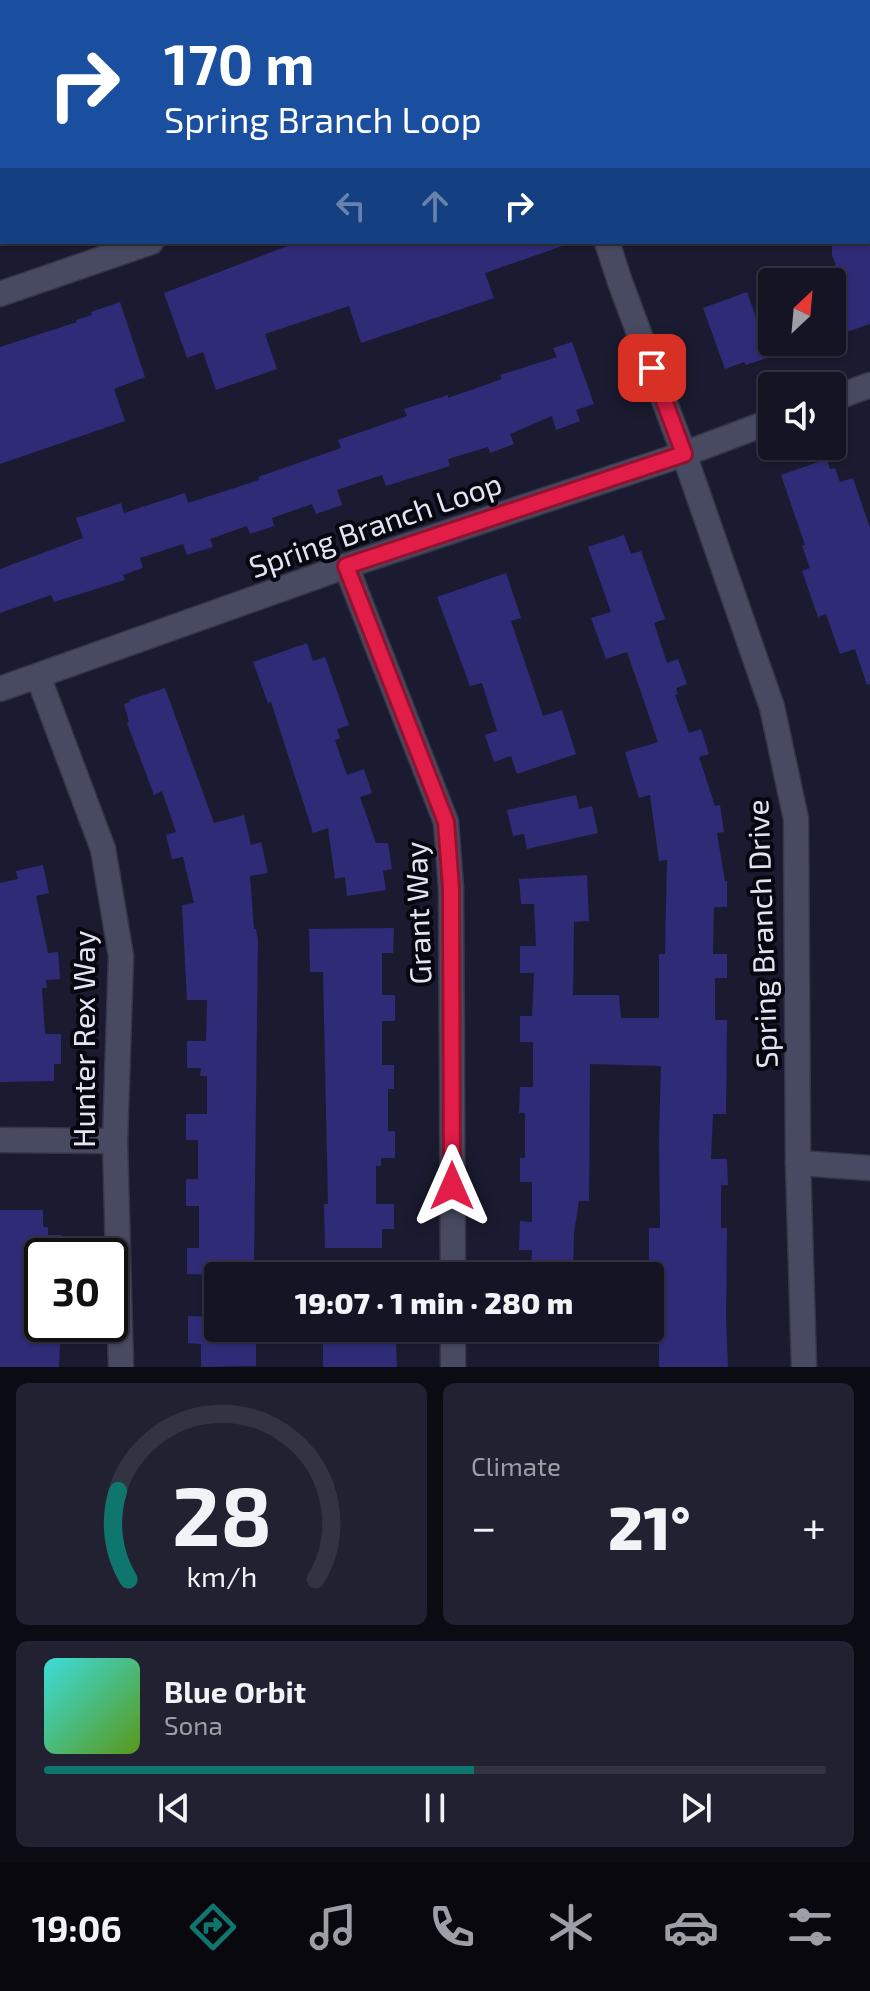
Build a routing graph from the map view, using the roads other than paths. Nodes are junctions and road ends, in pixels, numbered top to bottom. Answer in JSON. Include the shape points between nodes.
{"nodes":[{"id":1,"x":145,"y":244,"type":"edge"},
{"id":2,"x":608,"y":244,"type":"edge"},
{"id":3,"x":0,"y":294,"type":"edge"},
{"id":4,"x":870,"y":385,"type":"edge"},
{"id":5,"x":846,"y":394,"type":"edge"},
{"id":6,"x":758,"y":426,"type":"edge"},
{"id":7,"x":684,"y":454,"type":"junction"},
{"id":8,"x":346,"y":566,"type":"junction"},
{"id":9,"x":38,"y":676,"type":"junction"},
{"id":10,"x":0,"y":689,"type":"edge"},
{"id":11,"x":0,"y":1140,"type":"edge"},
{"id":12,"x":115,"y":1141,"type":"junction"},
{"id":13,"x":798,"y":1163,"type":"junction"},
{"id":14,"x":870,"y":1168,"type":"edge"},
{"id":15,"x":453,"y":1262,"type":"edge"},
{"id":16,"x":453,"y":1342,"type":"edge"},
{"id":17,"x":121,"y":1367,"type":"edge"},
{"id":18,"x":453,"y":1367,"type":"edge"},
{"id":19,"x":804,"y":1367,"type":"edge"}],
"edges":[{"from":1,"to":3,"type":"street"},
{"from":2,"to":7,"type":"street","name":"Spring Branch Drive"},
{"from":4,"to":5,"type":"street"},
{"from":6,"to":7,"type":"street","name":"Spring Branch Loop"},
{"from":7,"to":8,"type":"street","name":"Spring Branch Loop"},
{"from":7,"to":13,"type":"street","name":"Spring Branch Drive","via":[[772,707],[796,819]]},
{"from":8,"to":9,"type":"street","name":"Spring Branch Loop"},
{"from":8,"to":15,"type":"street","name":"Grant Way","via":[[446,822]]},
{"from":9,"to":10,"type":"street","name":"Spring Branch Loop"},
{"from":9,"to":12,"type":"street","name":"Hunter Rex Way","via":[[103,849],[121,956]]},
{"from":11,"to":12,"type":"street"},
{"from":12,"to":17,"type":"street","name":"Hunter Rex Way"},
{"from":13,"to":14,"type":"street"},
{"from":13,"to":19,"type":"street","name":"Spring Branch Drive"},
{"from":16,"to":18,"type":"street"}]}
